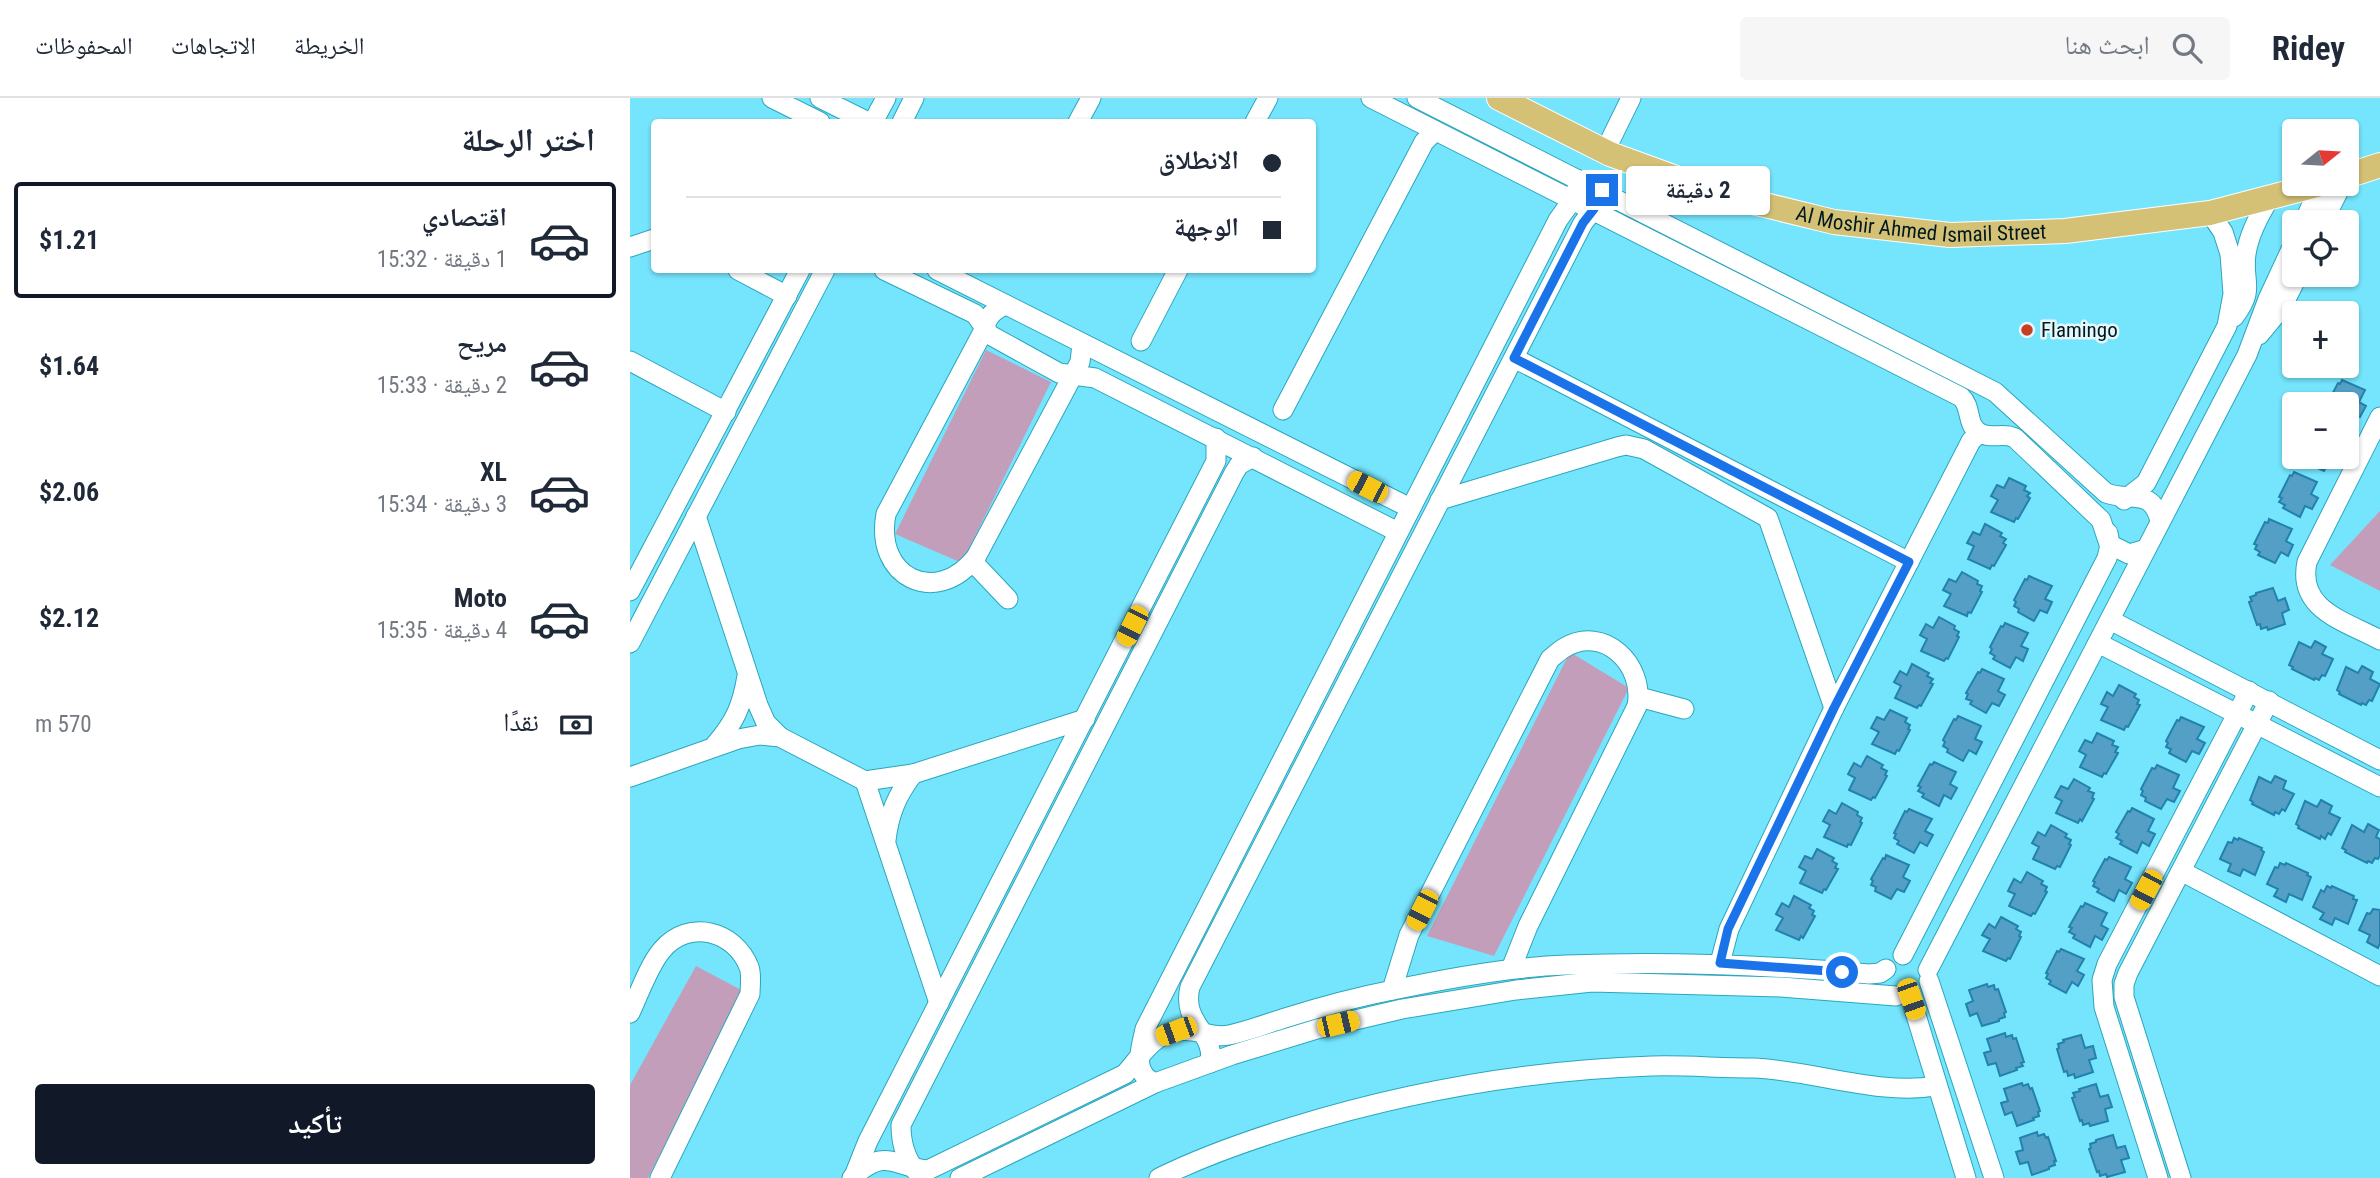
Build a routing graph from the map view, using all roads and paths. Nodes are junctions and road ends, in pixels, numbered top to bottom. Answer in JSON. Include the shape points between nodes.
{"nodes":[{"id":1,"x":772,"y":98,"type":"edge"},
{"id":2,"x":820,"y":98,"type":"edge"},
{"id":3,"x":886,"y":98,"type":"edge"},
{"id":4,"x":914,"y":98,"type":"edge"},
{"id":5,"x":1091,"y":98,"type":"edge"},
{"id":6,"x":1268,"y":98,"type":"edge"},
{"id":7,"x":1371,"y":98,"type":"edge"},
{"id":8,"x":1417,"y":98,"type":"edge"},
{"id":9,"x":1499,"y":98,"type":"edge"},
{"id":10,"x":1631,"y":98,"type":"edge"},
{"id":11,"x":814,"y":119,"type":"edge"},
{"id":12,"x":862,"y":119,"type":"edge"},
{"id":13,"x":875,"y":119,"type":"edge"},
{"id":14,"x":904,"y":119,"type":"edge"},
{"id":15,"x":1080,"y":119,"type":"edge"},
{"id":16,"x":1257,"y":119,"type":"edge"},
{"id":17,"x":1435,"y":131,"type":"junction"},
{"id":18,"x":1605,"y":151,"type":"junction"},
{"id":19,"x":2380,"y":165,"type":"edge"},
{"id":20,"x":2359,"y":172,"type":"edge"},
{"id":21,"x":1580,"y":180,"type":"junction"},
{"id":22,"x":1602,"y":190,"type":"junction"},
{"id":23,"x":2282,"y":195,"type":"edge"},
{"id":24,"x":2270,"y":198,"type":"junction"},
{"id":25,"x":1573,"y":199,"type":"junction"},
{"id":26,"x":1594,"y":209,"type":"junction"},
{"id":27,"x":2210,"y":213,"type":"junction"},
{"id":28,"x":651,"y":240,"type":"edge"},
{"id":29,"x":630,"y":247,"type":"edge"},
{"id":30,"x":744,"y":273,"type":"edge"},
{"id":31,"x":798,"y":273,"type":"edge"},
{"id":32,"x":823,"y":273,"type":"edge"},
{"id":33,"x":890,"y":273,"type":"edge"},
{"id":34,"x":943,"y":273,"type":"edge"},
{"id":35,"x":1176,"y":273,"type":"edge"},
{"id":36,"x":2282,"y":281,"type":"edge"},
{"id":37,"x":2240,"y":284,"type":"junction"},
{"id":38,"x":2288,"y":287,"type":"edge"},
{"id":39,"x":787,"y":296,"type":"junction"},
{"id":40,"x":2275,"y":303,"type":"junction"},
{"id":41,"x":1006,"y":305,"type":"junction"},
{"id":42,"x":984,"y":330,"type":"junction"},
{"id":43,"x":1141,"y":341,"type":"dead end"},
{"id":44,"x":1082,"y":344,"type":"junction"},
{"id":45,"x":2218,"y":344,"type":"junction"},
{"id":46,"x":2251,"y":348,"type":"junction"},
{"id":47,"x":1514,"y":358,"type":"junction"},
{"id":48,"x":630,"y":361,"type":"edge"},
{"id":49,"x":1071,"y":376,"type":"junction"},
{"id":50,"x":1984,"y":387,"type":"junction"},
{"id":51,"x":1968,"y":406,"type":"junction"},
{"id":52,"x":2012,"y":406,"type":"junction"},
{"id":53,"x":1283,"y":410,"type":"dead end"},
{"id":54,"x":726,"y":412,"type":"junction"},
{"id":55,"x":2380,"y":417,"type":"edge"},
{"id":56,"x":1979,"y":433,"type":"junction"},
{"id":57,"x":2001,"y":434,"type":"junction"},
{"id":58,"x":1216,"y":438,"type":"junction"},
{"id":59,"x":1253,"y":457,"type":"junction"},
{"id":60,"x":1436,"y":458,"type":"junction"},
{"id":61,"x":1456,"y":470,"type":"junction"},
{"id":62,"x":2126,"y":499,"type":"junction"},
{"id":63,"x":1440,"y":500,"type":"junction"},
{"id":64,"x":1410,"y":508,"type":"junction"},
{"id":65,"x":696,"y":516,"type":"junction"},
{"id":66,"x":2160,"y":522,"type":"junction"},
{"id":67,"x":1398,"y":532,"type":"junction"},
{"id":68,"x":2109,"y":544,"type":"junction"},
{"id":69,"x":2146,"y":550,"type":"junction"},
{"id":70,"x":637,"y":558,"type":"edge"},
{"id":71,"x":973,"y":562,"type":"junction"},
{"id":72,"x":1909,"y":562,"type":"junction"},
{"id":73,"x":630,"y":591,"type":"edge"},
{"id":74,"x":1008,"y":599,"type":"dead end"},
{"id":75,"x":2110,"y":620,"type":"junction"},
{"id":76,"x":2380,"y":640,"type":"edge"},
{"id":77,"x":630,"y":643,"type":"edge"},
{"id":78,"x":2098,"y":643,"type":"junction"},
{"id":79,"x":747,"y":673,"type":"junction"},
{"id":80,"x":2249,"y":691,"type":"junction"},
{"id":81,"x":1639,"y":696,"type":"junction"},
{"id":82,"x":2269,"y":701,"type":"junction"},
{"id":83,"x":1834,"y":708,"type":"junction"},
{"id":84,"x":1684,"y":709,"type":"dead end"},
{"id":85,"x":2238,"y":714,"type":"junction"},
{"id":86,"x":1085,"y":719,"type":"junction"},
{"id":87,"x":2257,"y":724,"type":"junction"},
{"id":88,"x":780,"y":737,"type":"junction"},
{"id":89,"x":712,"y":749,"type":"junction"},
{"id":90,"x":2380,"y":760,"type":"edge"},
{"id":91,"x":913,"y":774,"type":"junction"},
{"id":92,"x":630,"y":777,"type":"edge"},
{"id":93,"x":865,"y":781,"type":"junction"},
{"id":94,"x":2380,"y":787,"type":"edge"},
{"id":95,"x":886,"y":843,"type":"junction"},
{"id":96,"x":1012,"y":860,"type":"junction"},
{"id":97,"x":2181,"y":871,"type":"junction"},
{"id":98,"x":1032,"y":872,"type":"junction"},
{"id":99,"x":1903,"y":955,"type":"junction"},
{"id":100,"x":1720,"y":963,"type":"junction"},
{"id":101,"x":1886,"y":969,"type":"junction"},
{"id":102,"x":1511,"y":970,"type":"junction"},
{"id":103,"x":1929,"y":975,"type":"junction"},
{"id":104,"x":2380,"y":975,"type":"edge"},
{"id":105,"x":1392,"y":990,"type":"junction"},
{"id":106,"x":1904,"y":997,"type":"junction"},
{"id":107,"x":939,"y":1003,"type":"junction"},
{"id":108,"x":630,"y":1013,"type":"edge"},
{"id":109,"x":1201,"y":1033,"type":"junction"},
{"id":110,"x":1139,"y":1056,"type":"junction"},
{"id":111,"x":1210,"y":1062,"type":"junction"},
{"id":112,"x":1155,"y":1083,"type":"junction"},
{"id":113,"x":1936,"y":1086,"type":"junction"},
{"id":114,"x":2165,"y":1127,"type":"junction"},
{"id":115,"x":2144,"y":1133,"type":"junction"},
{"id":116,"x":916,"y":1172,"type":"edge"},
{"id":117,"x":853,"y":1177,"type":"edge"},
{"id":118,"x":660,"y":1178,"type":"edge"},
{"id":119,"x":961,"y":1178,"type":"edge"},
{"id":120,"x":1159,"y":1178,"type":"edge"},
{"id":121,"x":1966,"y":1178,"type":"edge"},
{"id":122,"x":1994,"y":1178,"type":"edge"},
{"id":123,"x":2158,"y":1178,"type":"edge"},
{"id":124,"x":2181,"y":1178,"type":"edge"}],
"edges":[{"from":1,"to":11,"type":"street"},
{"from":2,"to":12,"type":"street"},
{"from":3,"to":13,"type":"street"},
{"from":4,"to":14,"type":"street"},
{"from":5,"to":15,"type":"street"},
{"from":6,"to":16,"type":"street"},
{"from":7,"to":17,"type":"street"},
{"from":8,"to":21,"type":"street"},
{"from":9,"to":18,"type":"main road","name":"Al Moshir Ahmed Ismail Street"},
{"from":10,"to":18,"type":"street"},
{"from":17,"to":25,"type":"street"},
{"from":17,"to":53,"type":"street","via":[[1424,142]]},
{"from":18,"to":27,"type":"main road","name":"Al Moshir Ahmed Ismail Street","via":[[1733,198],[1834,222],[1950,235],[2066,231]]},
{"from":19,"to":20,"type":"main road"},
{"from":21,"to":22,"type":"street"},
{"from":21,"to":25,"type":"street"},
{"from":22,"to":26,"type":"street"},
{"from":22,"to":50,"type":"street"},
{"from":23,"to":24,"type":"main road","name":"Al Moshir Ahmed Ismail Street"},
{"from":24,"to":27,"type":"main road","name":"Al Moshir Ahmed Ismail Street"},
{"from":24,"to":37,"type":"street","via":[[2256,221]]},
{"from":25,"to":26,"type":"street"},
{"from":25,"to":60,"type":"street"},
{"from":26,"to":47,"type":"street"},
{"from":26,"to":51,"type":"street","via":[[1960,396]]},
{"from":27,"to":37,"type":"street","via":[[2223,232]]},
{"from":28,"to":29,"type":"street"},
{"from":30,"to":39,"type":"street"},
{"from":31,"to":39,"type":"street"},
{"from":32,"to":65,"type":"street"},
{"from":33,"to":42,"type":"street","via":[[975,314]]},
{"from":34,"to":41,"type":"street"},
{"from":35,"to":43,"type":"street"},
{"from":36,"to":40,"type":"street"},
{"from":37,"to":40,"type":"street"},
{"from":37,"to":45,"type":"street"},
{"from":38,"to":40,"type":"street"},
{"from":39,"to":54,"type":"street"},
{"from":40,"to":46,"type":"street"},
{"from":41,"to":42,"type":"street","via":[[991,314]]},
{"from":41,"to":44,"type":"street"},
{"from":42,"to":49,"type":"street"},
{"from":42,"to":71,"type":"street","via":[[886,514],[883,530],[893,562],[912,578],[940,582],[954,578]]},
{"from":44,"to":49,"type":"street","via":[[1080,362]]},
{"from":44,"to":64,"type":"street"},
{"from":45,"to":46,"type":"street"},
{"from":45,"to":62,"type":"street","via":[[2146,483]]},
{"from":46,"to":66,"type":"street"},
{"from":47,"to":61,"type":"street"},
{"from":47,"to":72,"type":"street"},
{"from":48,"to":54,"type":"street"},
{"from":49,"to":58,"type":"street","via":[[1095,378]]},
{"from":49,"to":71,"type":"street"},
{"from":50,"to":51,"type":"street","via":[[1970,393]]},
{"from":50,"to":52,"type":"street"},
{"from":51,"to":56,"type":"street","via":[[1971,424]]},
{"from":52,"to":57,"type":"street"},
{"from":52,"to":62,"type":"street","via":[[2106,494]]},
{"from":54,"to":70,"type":"street"},
{"from":55,"to":76,"type":"street","via":[[2306,562],[2304,576],[2314,602]]},
{"from":56,"to":57,"type":"street"},
{"from":56,"to":72,"type":"street","via":[[1970,441]]},
{"from":57,"to":68,"type":"street","via":[[2016,439],[2095,513]]},
{"from":58,"to":59,"type":"street"},
{"from":58,"to":86,"type":"street","via":[[1216,461]]},
{"from":59,"to":67,"type":"street"},
{"from":59,"to":98,"type":"street","via":[[1234,473]]},
{"from":60,"to":61,"type":"street"},
{"from":60,"to":64,"type":"street"},
{"from":61,"to":63,"type":"street"},
{"from":62,"to":66,"type":"street","via":[[2145,498],[2158,512]]},
{"from":62,"to":68,"type":"street","via":[[2114,506],[2107,521]]},
{"from":63,"to":83,"type":"street","via":[[1617,447],[1644,449],[1768,518]]},
{"from":63,"to":109,"type":"street","via":[[1190,987],[1188,1008]]},
{"from":64,"to":67,"type":"street"},
{"from":65,"to":77,"type":"street"},
{"from":65,"to":79,"type":"street"},
{"from":66,"to":69,"type":"street"},
{"from":67,"to":110,"type":"street","via":[[1145,1029]]},
{"from":68,"to":69,"type":"street","via":[[2129,554]]},
{"from":68,"to":99,"type":"street","via":[[2107,558]]},
{"from":69,"to":75,"type":"street"},
{"from":70,"to":73,"type":"street"},
{"from":71,"to":74,"type":"street"},
{"from":72,"to":83,"type":"street"},
{"from":75,"to":78,"type":"street"},
{"from":75,"to":80,"type":"street"},
{"from":78,"to":85,"type":"street"},
{"from":78,"to":103,"type":"street"},
{"from":79,"to":88,"type":"street","via":[[766,723]]},
{"from":79,"to":89,"type":"street","via":[[743,701],[731,727]]},
{"from":80,"to":82,"type":"street"},
{"from":80,"to":85,"type":"street"},
{"from":81,"to":84,"type":"street"},
{"from":81,"to":102,"type":"street"},
{"from":81,"to":105,"type":"street","via":[[1636,676],[1625,657],[1613,648],[1582,642],[1564,647],[1550,659],[1409,935]]},
{"from":82,"to":87,"type":"street"},
{"from":82,"to":90,"type":"street"},
{"from":83,"to":100,"type":"street","via":[[1728,929]]},
{"from":85,"to":87,"type":"street"},
{"from":85,"to":115,"type":"street","via":[[2102,980],[2104,1007]]},
{"from":86,"to":91,"type":"street"},
{"from":86,"to":96,"type":"street"},
{"from":87,"to":94,"type":"street"},
{"from":87,"to":97,"type":"street"},
{"from":88,"to":89,"type":"street","via":[[760,735]]},
{"from":88,"to":93,"type":"street"},
{"from":89,"to":92,"type":"street"},
{"from":91,"to":93,"type":"street"},
{"from":91,"to":95,"type":"street","via":[[893,806]]},
{"from":93,"to":95,"type":"street"},
{"from":95,"to":107,"type":"street"},
{"from":96,"to":98,"type":"street"},
{"from":96,"to":107,"type":"street"},
{"from":97,"to":104,"type":"street"},
{"from":97,"to":114,"type":"street","via":[[2124,984],[2124,997]]},
{"from":98,"to":116,"type":"street","via":[[901,1125],[901,1138]]},
{"from":99,"to":101,"type":"street"},
{"from":99,"to":103,"type":"street","via":[[1918,957]]},
{"from":100,"to":101,"type":"street","via":[[1869,974]]},
{"from":100,"to":102,"type":"street"},
{"from":101,"to":106,"type":"street","via":[[1886,984]]},
{"from":102,"to":105,"type":"street"},
{"from":103,"to":106,"type":"street","via":[[1923,993]]},
{"from":103,"to":122,"type":"street"},
{"from":105,"to":109,"type":"street","via":[[1227,1035]]},
{"from":106,"to":111,"type":"street","via":[[1781,987],[1592,982],[1402,1009]]},
{"from":106,"to":113,"type":"street"},
{"from":107,"to":117,"type":"street"},
{"from":108,"to":118,"type":"street","via":[[661,951],[689,932],[706,931],[733,942],[750,970],[750,995]]},
{"from":109,"to":110,"type":"street","via":[[1176,1031],[1158,1038]]},
{"from":109,"to":111,"type":"street","via":[[1210,1046]]},
{"from":110,"to":112,"type":"street","via":[[1140,1070]]},
{"from":110,"to":116,"type":"street","via":[[1125,1074]]},
{"from":111,"to":112,"type":"street"},
{"from":112,"to":119,"type":"street"},
{"from":113,"to":120,"type":"street","via":[[1904,1089],[1776,1069],[1653,1066],[1557,1073],[1476,1083],[1335,1114],[1252,1140]]},
{"from":113,"to":121,"type":"street"},
{"from":114,"to":115,"type":"street"},
{"from":114,"to":124,"type":"street"},
{"from":115,"to":123,"type":"street"},
{"from":116,"to":117,"type":"street","via":[[897,1161],[881,1161]]}]}
